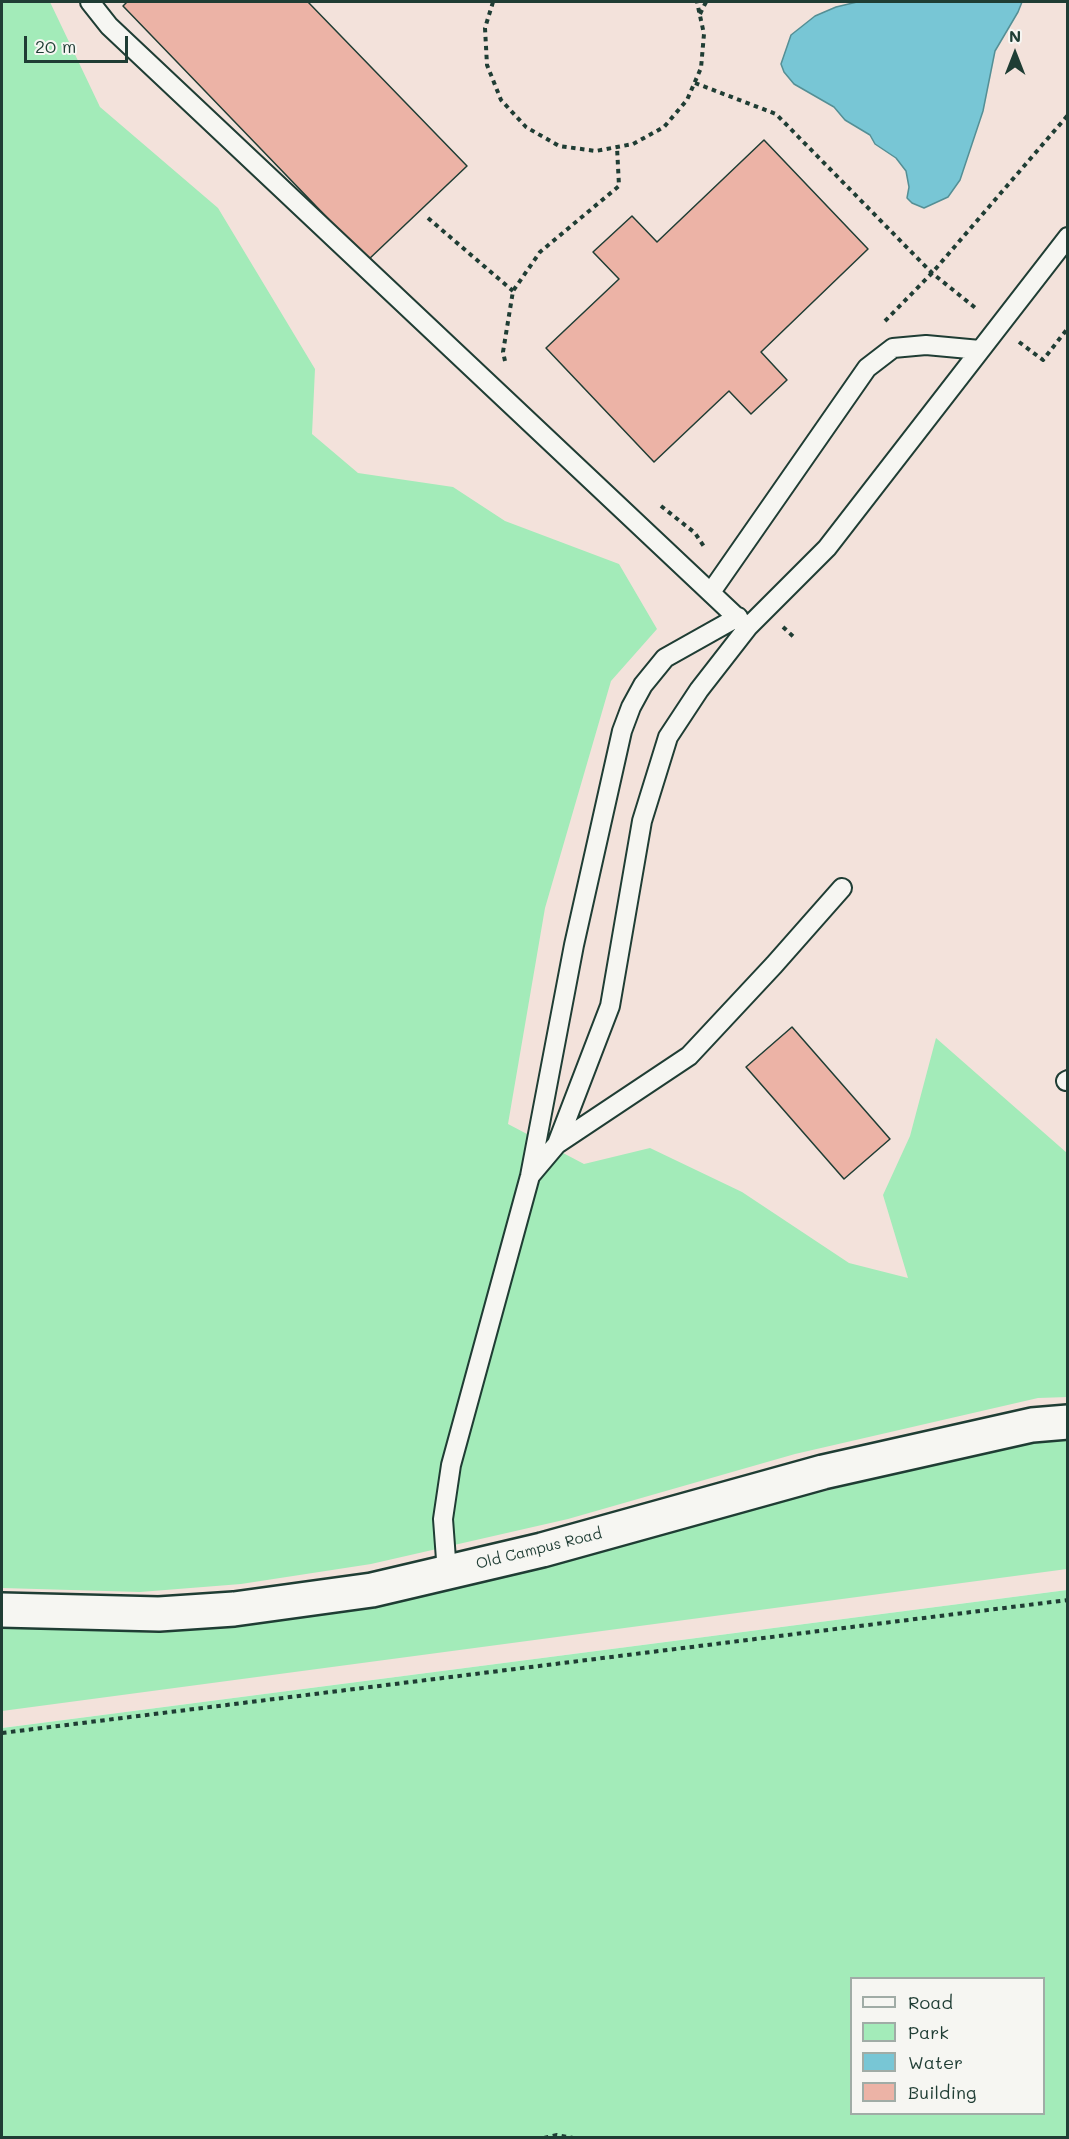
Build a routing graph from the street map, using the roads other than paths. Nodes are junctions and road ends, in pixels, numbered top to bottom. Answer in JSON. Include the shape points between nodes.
{"nodes":[{"id":1,"x":90,"y":2,"type":"edge"},
{"id":2,"x":1068,"y":237,"type":"edge"},
{"id":3,"x":980,"y":350,"type":"junction"},
{"id":4,"x":711,"y":592,"type":"junction"},
{"id":5,"x":743,"y":622,"type":"junction"},
{"id":6,"x":842,"y":888,"type":"dead end"},
{"id":7,"x":557,"y":1144,"type":"junction"},
{"id":8,"x":530,"y":1176,"type":"junction"},
{"id":9,"x":1068,"y":1422,"type":"edge"},
{"id":10,"x":447,"y":1573,"type":"junction"},
{"id":11,"x":2,"y":1611,"type":"edge"}],
"edges":[{"from":1,"to":4,"type":"lane","via":[[109,26]]},
{"from":2,"to":3,"type":"lane"},
{"from":3,"to":4,"type":"lane","via":[[926,345],[893,348],[867,368]]},
{"from":3,"to":5,"type":"lane","via":[[827,548],[761,614]]},
{"from":4,"to":5,"type":"lane"},
{"from":5,"to":7,"type":"lane","via":[[668,738],[642,822],[610,1006]]},
{"from":5,"to":8,"type":"lane","via":[[665,658],[631,707],[622,731],[574,945]]},
{"from":6,"to":7,"type":"lane","via":[[689,1056]]},
{"from":7,"to":8,"type":"lane"},
{"from":8,"to":10,"type":"lane","via":[[451,1465],[443,1519]]},
{"from":9,"to":10,"type":"street","name":"Old Campus Road","via":[[1032,1425],[823,1472]]},
{"from":10,"to":11,"type":"street","name":"Old Campus Road","via":[[372,1590],[234,1610],[159,1614]]}]}
